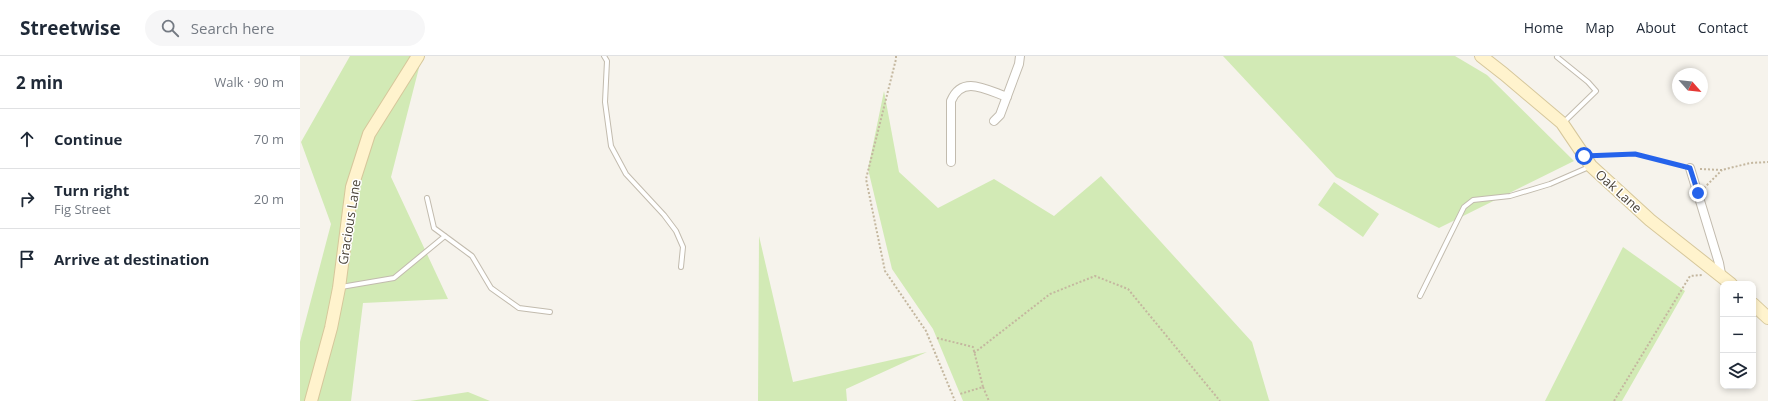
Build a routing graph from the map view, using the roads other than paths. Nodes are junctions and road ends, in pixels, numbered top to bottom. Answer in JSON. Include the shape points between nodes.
{"nodes":[{"id":1,"x":418,"y":56,"type":"edge"},
{"id":2,"x":604,"y":56,"type":"edge"},
{"id":3,"x":1020,"y":56,"type":"edge"},
{"id":4,"x":1481,"y":56,"type":"edge"},
{"id":5,"x":1557,"y":57,"type":"dead end"},
{"id":6,"x":1007,"y":97,"type":"junction"},
{"id":7,"x":994,"y":121,"type":"dead end"},
{"id":8,"x":1562,"y":123,"type":"junction"},
{"id":9,"x":1588,"y":161,"type":"junction"},
{"id":10,"x":951,"y":162,"type":"dead end"},
{"id":11,"x":1690,"y":168,"type":"road end"},
{"id":12,"x":427,"y":198,"type":"dead end"},
{"id":13,"x":445,"y":236,"type":"junction"},
{"id":14,"x":681,"y":267,"type":"dead end"},
{"id":15,"x":1721,"y":274,"type":"junction"},
{"id":16,"x":1728,"y":281,"type":"edge"},
{"id":17,"x":339,"y":288,"type":"junction"},
{"id":18,"x":1420,"y":296,"type":"dead end"},
{"id":19,"x":1756,"y":307,"type":"edge"},
{"id":20,"x":550,"y":312,"type":"dead end"},
{"id":21,"x":1768,"y":318,"type":"edge"},
{"id":22,"x":311,"y":401,"type":"edge"}],
"edges":[{"from":1,"to":17,"type":"street","name":"Gracious Lane","via":[[369,134],[352,187]]},
{"from":2,"to":14,"type":"lane","via":[[608,61],[605,102],[611,146],[626,174],[676,231],[683,247]]},
{"from":3,"to":6,"type":"street"},
{"from":4,"to":8,"type":"street","name":"Oak Lane"},
{"from":5,"to":8,"type":"lane","via":[[1596,91]]},
{"from":6,"to":7,"type":"street","via":[[1000,115]]},
{"from":6,"to":10,"type":"street","via":[[974,86],[966,86],[954,93],[951,101]]},
{"from":8,"to":9,"type":"street","name":"Oak Lane"},
{"from":9,"to":15,"type":"street","name":"Oak Lane","via":[[1650,220]]},
{"from":9,"to":18,"type":"lane","via":[[1550,184],[1510,196],[1473,200],[1464,207]]},
{"from":11,"to":15,"type":"street","via":[[1720,263]]},
{"from":12,"to":13,"type":"lane","via":[[434,228]]},
{"from":13,"to":17,"type":"lane","via":[[394,278]]},
{"from":13,"to":20,"type":"lane","via":[[472,256],[491,288],[519,308]]},
{"from":15,"to":16,"type":"street","name":"Oak Lane"},
{"from":17,"to":22,"type":"street","name":"Gracious Lane"},
{"from":19,"to":21,"type":"street"}]}
